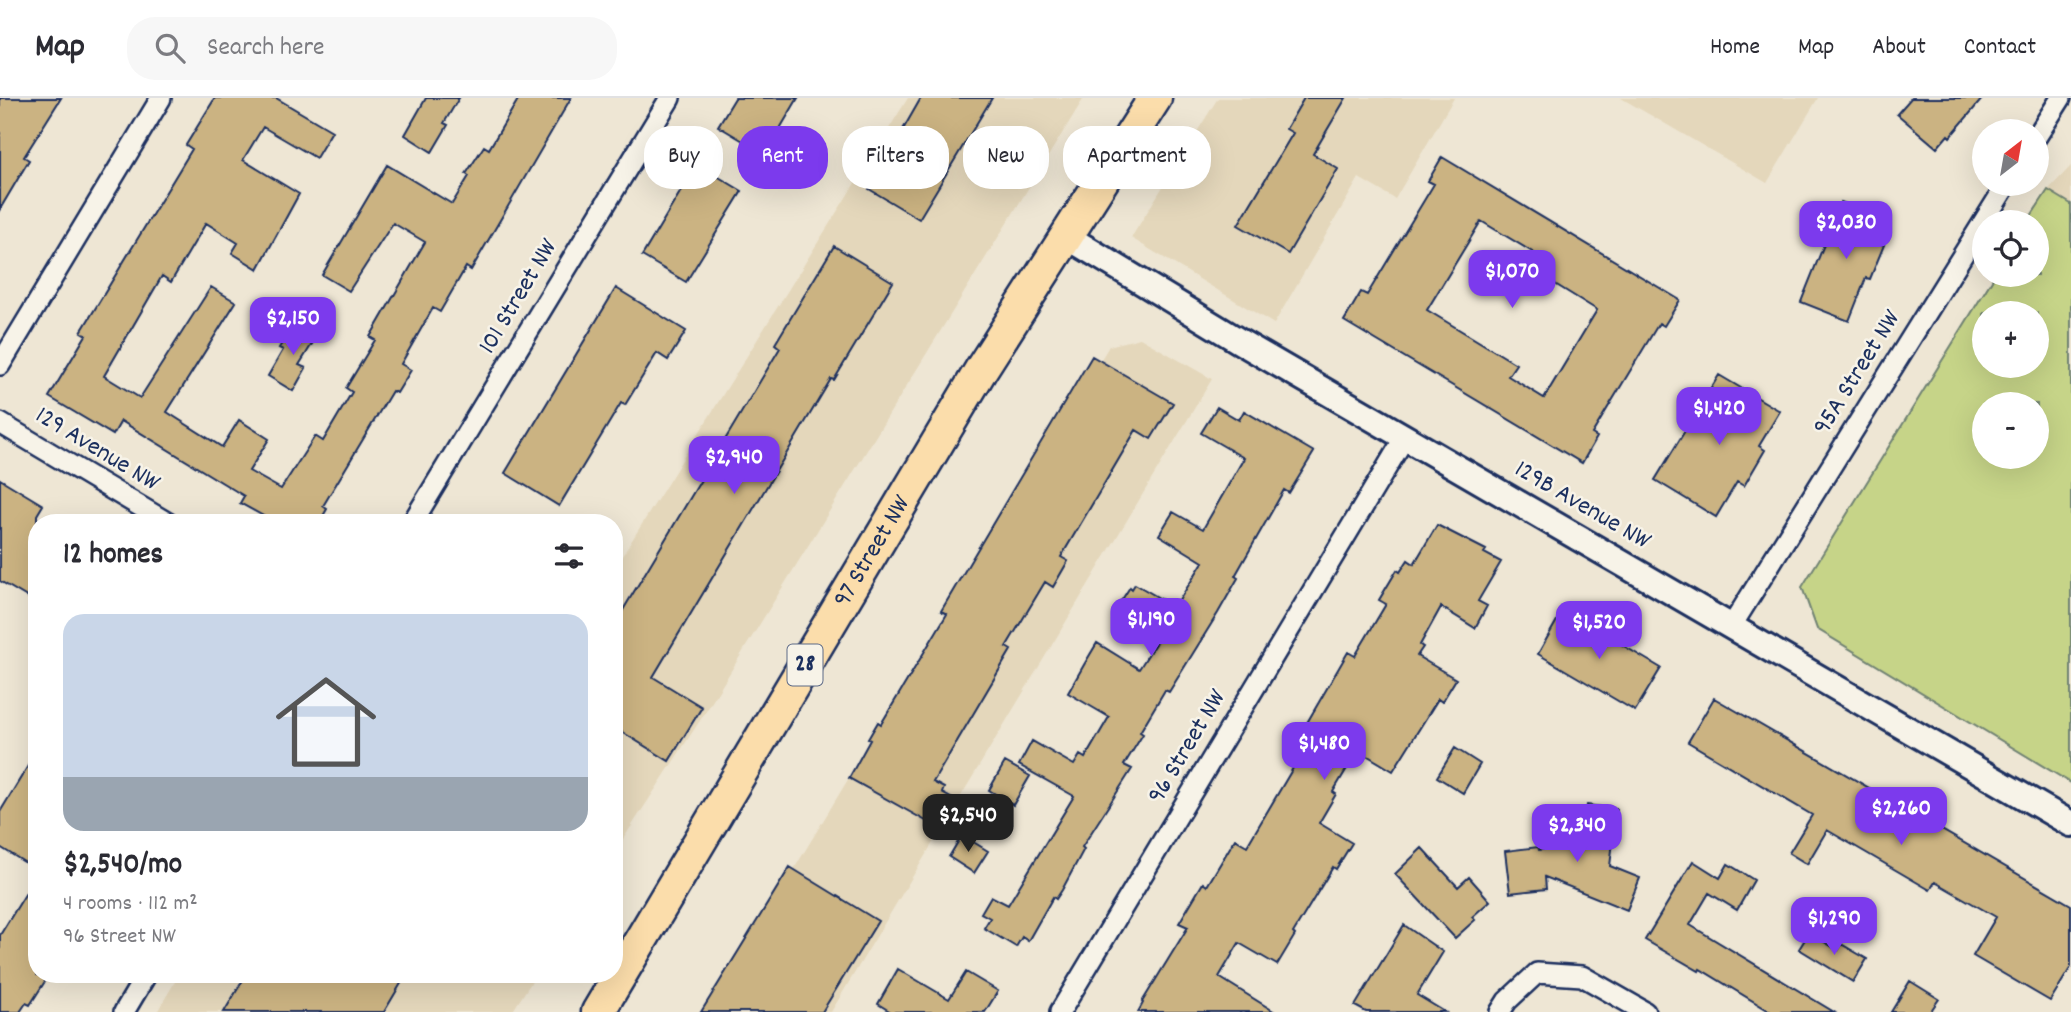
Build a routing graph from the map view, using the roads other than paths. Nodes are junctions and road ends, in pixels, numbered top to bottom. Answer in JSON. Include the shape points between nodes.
{"nodes":[{"id":1,"x":161,"y":98,"type":"edge"},
{"id":2,"x":670,"y":98,"type":"edge"},
{"id":3,"x":1154,"y":98,"type":"edge"},
{"id":4,"x":2061,"y":98,"type":"edge"},
{"id":5,"x":2048,"y":119,"type":"edge"},
{"id":6,"x":2000,"y":196,"type":"edge"},
{"id":7,"x":1066,"y":236,"type":"junction"},
{"id":8,"x":0,"y":365,"type":"edge"},
{"id":9,"x":0,"y":423,"type":"edge"},
{"id":10,"x":1405,"y":437,"type":"junction"},
{"id":11,"x":153,"y":514,"type":"edge"},
{"id":12,"x":417,"y":514,"type":"edge"},
{"id":13,"x":1731,"y":627,"type":"junction"},
{"id":14,"x":2071,"y":824,"type":"edge"},
{"id":15,"x":623,"y":970,"type":"edge"},
{"id":16,"x":141,"y":983,"type":"edge"},
{"id":17,"x":615,"y":983,"type":"edge"},
{"id":18,"x":124,"y":1012,"type":"edge"},
{"id":19,"x":598,"y":1012,"type":"edge"},
{"id":20,"x":1060,"y":1012,"type":"edge"},
{"id":21,"x":1500,"y":1012,"type":"edge"},
{"id":22,"x":1646,"y":1012,"type":"edge"}],
"edges":[{"from":1,"to":8,"type":"street"},
{"from":2,"to":12,"type":"street","name":"101 Street NW"},
{"from":3,"to":7,"type":"main road","name":"97 Street NW"},
{"from":4,"to":5,"type":"street"},
{"from":6,"to":13,"type":"street","name":"95A Street NW"},
{"from":7,"to":10,"type":"street","name":"129B Avenue NW"},
{"from":7,"to":15,"type":"main road","name":"97 Street NW","number":"28"},
{"from":9,"to":11,"type":"street","name":"129 Avenue NW"},
{"from":10,"to":13,"type":"street","name":"129B Avenue NW"},
{"from":10,"to":20,"type":"street","name":"96 Street NW"},
{"from":13,"to":14,"type":"street","name":"129B Avenue NW"},
{"from":16,"to":18,"type":"street"},
{"from":17,"to":19,"type":"main road","name":"97 Street NW","number":"28"},
{"from":21,"to":22,"type":"street","via":[[1536,973],[1582,976]]}]}
